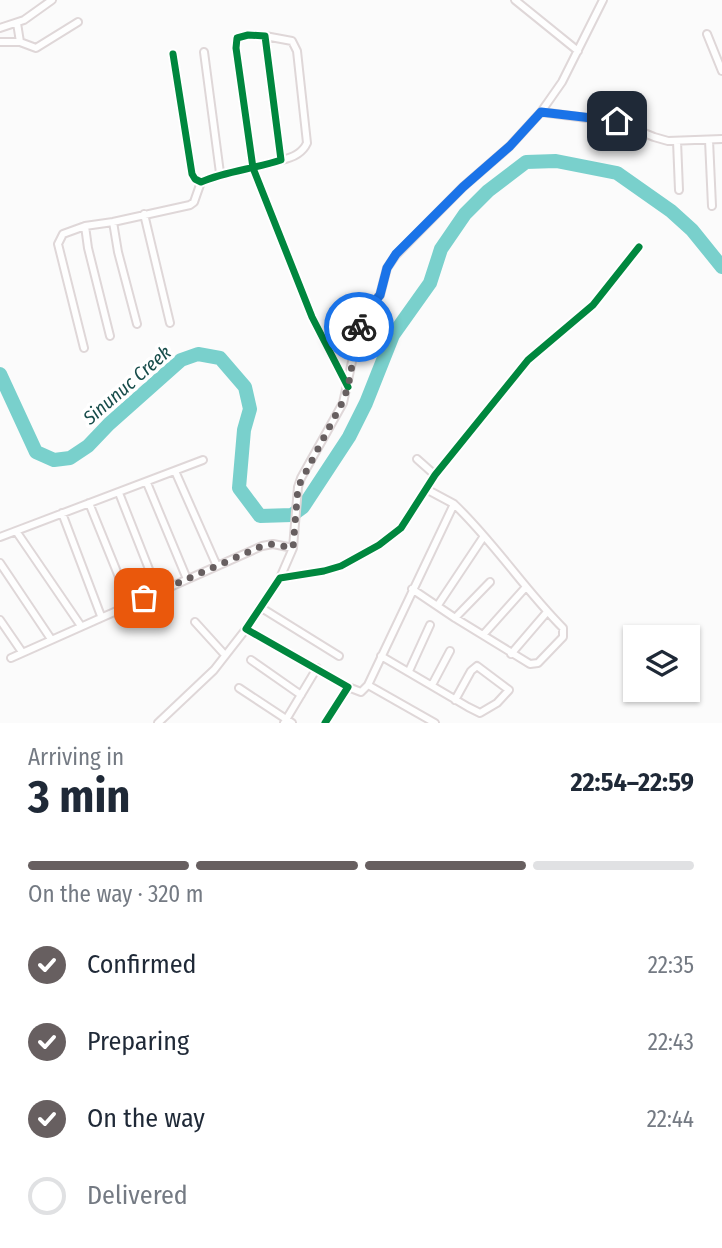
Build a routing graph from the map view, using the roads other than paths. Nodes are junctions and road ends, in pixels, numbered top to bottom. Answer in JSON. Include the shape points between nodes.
{"nodes":[{"id":1,"x":52,"y":0,"type":"edge"},
{"id":2,"x":515,"y":0,"type":"edge"},
{"id":3,"x":603,"y":0,"type":"edge"},
{"id":4,"x":78,"y":22,"type":"dead end"},
{"id":5,"x":16,"y":23,"type":"junction"},
{"id":6,"x":0,"y":29,"type":"edge"},
{"id":7,"x":707,"y":34,"type":"dead end"},
{"id":8,"x":265,"y":36,"type":"junction"},
{"id":9,"x":20,"y":42,"type":"junction"},
{"id":10,"x":0,"y":43,"type":"edge"},
{"id":11,"x":578,"y":51,"type":"junction"},
{"id":12,"x":204,"y":52,"type":"dead end"},
{"id":13,"x":173,"y":54,"type":"dead end"},
{"id":14,"x":722,"y":71,"type":"edge"},
{"id":15,"x":541,"y":112,"type":"junction"},
{"id":16,"x":722,"y":139,"type":"edge"},
{"id":17,"x":709,"y":140,"type":"junction"},
{"id":18,"x":677,"y":141,"type":"junction"},
{"id":19,"x":281,"y":160,"type":"junction"},
{"id":20,"x":253,"y":168,"type":"junction"},
{"id":21,"x":220,"y":173,"type":"junction"},
{"id":22,"x":201,"y":182,"type":"junction"},
{"id":23,"x":679,"y":190,"type":"dead end"},
{"id":24,"x":712,"y":206,"type":"dead end"},
{"id":25,"x":144,"y":214,"type":"junction"},
{"id":26,"x":113,"y":222,"type":"junction"},
{"id":27,"x":85,"y":226,"type":"junction"},
{"id":28,"x":639,"y":247,"type":"dead end"},
{"id":29,"x":170,"y":323,"type":"dead end"},
{"id":30,"x":137,"y":324,"type":"dead end"},
{"id":31,"x":110,"y":336,"type":"dead end"},
{"id":32,"x":84,"y":348,"type":"dead end"},
{"id":33,"x":348,"y":387,"type":"junction"},
{"id":34,"x":417,"y":459,"type":"dead end"},
{"id":35,"x":204,"y":460,"type":"dead end"},
{"id":36,"x":175,"y":471,"type":"junction"},
{"id":37,"x":435,"y":475,"type":"junction"},
{"id":38,"x":147,"y":483,"type":"junction"},
{"id":39,"x":426,"y":489,"type":"junction"},
{"id":40,"x":119,"y":493,"type":"junction"},
{"id":41,"x":89,"y":503,"type":"junction"},
{"id":42,"x":454,"y":504,"type":"junction"},
{"id":43,"x":62,"y":513,"type":"junction"},
{"id":44,"x":16,"y":531,"type":"junction"},
{"id":45,"x":484,"y":536,"type":"junction"},
{"id":46,"x":0,"y":537,"type":"edge"},
{"id":47,"x":293,"y":548,"type":"junction"},
{"id":48,"x":0,"y":563,"type":"edge"},
{"id":49,"x":217,"y":566,"type":"junction"},
{"id":50,"x":280,"y":578,"type":"junction"},
{"id":51,"x":187,"y":579,"type":"junction"},
{"id":52,"x":489,"y":582,"type":"dead end"},
{"id":53,"x":525,"y":588,"type":"junction"},
{"id":54,"x":412,"y":589,"type":"junction"},
{"id":55,"x":158,"y":592,"type":"junction"},
{"id":56,"x":130,"y":604,"type":"junction"},
{"id":57,"x":438,"y":605,"type":"junction"},
{"id":58,"x":260,"y":607,"type":"junction"},
{"id":59,"x":547,"y":612,"type":"junction"},
{"id":60,"x":101,"y":616,"type":"junction"},
{"id":61,"x":455,"y":618,"type":"junction"},
{"id":62,"x":0,"y":620,"type":"edge"},
{"id":63,"x":195,"y":622,"type":"dead end"},
{"id":64,"x":430,"y":625,"type":"dead end"},
{"id":65,"x":81,"y":626,"type":"junction"},
{"id":66,"x":246,"y":629,"type":"junction"},
{"id":67,"x":483,"y":635,"type":"junction"},
{"id":68,"x":51,"y":639,"type":"junction"},
{"id":69,"x":450,"y":651,"type":"dead end"},
{"id":70,"x":22,"y":652,"type":"junction"},
{"id":71,"x":511,"y":654,"type":"junction"},
{"id":72,"x":225,"y":655,"type":"junction"},
{"id":73,"x":339,"y":656,"type":"dead end"},
{"id":74,"x":381,"y":656,"type":"junction"},
{"id":75,"x":11,"y":658,"type":"dead end"},
{"id":76,"x":251,"y":660,"type":"dead end"},
{"id":77,"x":317,"y":668,"type":"junction"},
{"id":78,"x":409,"y":671,"type":"junction"},
{"id":79,"x":368,"y":685,"type":"junction"},
{"id":80,"x":432,"y":685,"type":"junction"},
{"id":81,"x":348,"y":687,"type":"junction"},
{"id":82,"x":239,"y":688,"type":"dead end"},
{"id":83,"x":301,"y":695,"type":"junction"},
{"id":84,"x":455,"y":700,"type":"junction"},
{"id":85,"x":287,"y":722,"type":"edge"},
{"id":86,"x":158,"y":723,"type":"edge"},
{"id":87,"x":325,"y":723,"type":"edge"},
{"id":88,"x":435,"y":723,"type":"edge"}],
"edges":[{"from":1,"to":5,"type":"street"},
{"from":2,"to":11,"type":"street"},
{"from":3,"to":11,"type":"street"},
{"from":4,"to":9,"type":"street","via":[[36,48]]},
{"from":5,"to":6,"type":"street"},
{"from":5,"to":9,"type":"street"},
{"from":7,"to":14,"type":"street"},
{"from":8,"to":19,"type":"street"},
{"from":8,"to":19,"type":"street","via":[[292,41],[297,51],[306,143],[298,155]]},
{"from":8,"to":20,"type":"street","via":[[237,38],[236,48]]},
{"from":9,"to":10,"type":"street"},
{"from":11,"to":15,"type":"street"},
{"from":12,"to":21,"type":"street"},
{"from":13,"to":22,"type":"street","via":[[192,174]]},
{"from":15,"to":18,"type":"street","via":[[617,121],[654,138]]},
{"from":15,"to":33,"type":"street","via":[[391,261],[380,295],[361,320]]},
{"from":16,"to":17,"type":"street"},
{"from":17,"to":18,"type":"street"},
{"from":17,"to":24,"type":"street"},
{"from":18,"to":23,"type":"street"},
{"from":19,"to":20,"type":"street"},
{"from":20,"to":21,"type":"street"},
{"from":20,"to":33,"type":"street","via":[[312,317]]},
{"from":21,"to":22,"type":"street"},
{"from":22,"to":25,"type":"street","via":[[190,205]]},
{"from":25,"to":26,"type":"street"},
{"from":25,"to":29,"type":"street"},
{"from":26,"to":27,"type":"street"},
{"from":26,"to":30,"type":"street"},
{"from":27,"to":31,"type":"street"},
{"from":27,"to":32,"type":"street","via":[[63,234],[58,244]]},
{"from":28,"to":37,"type":"street","via":[[593,305],[528,360]]},
{"from":33,"to":47,"type":"street","via":[[301,478]]},
{"from":34,"to":37,"type":"street"},
{"from":35,"to":36,"type":"street"},
{"from":36,"to":38,"type":"street"},
{"from":36,"to":49,"type":"street"},
{"from":37,"to":39,"type":"street"},
{"from":38,"to":40,"type":"street"},
{"from":38,"to":51,"type":"street"},
{"from":39,"to":42,"type":"street"},
{"from":39,"to":50,"type":"street","via":[[408,520],[379,545],[341,566]]},
{"from":40,"to":41,"type":"street"},
{"from":40,"to":55,"type":"street"},
{"from":41,"to":43,"type":"street"},
{"from":41,"to":56,"type":"street"},
{"from":42,"to":45,"type":"street"},
{"from":42,"to":54,"type":"street"},
{"from":43,"to":44,"type":"street"},
{"from":43,"to":60,"type":"street"},
{"from":44,"to":46,"type":"street"},
{"from":44,"to":65,"type":"street"},
{"from":45,"to":53,"type":"street"},
{"from":45,"to":57,"type":"street"},
{"from":47,"to":49,"type":"street","via":[[262,546]]},
{"from":47,"to":50,"type":"street"},
{"from":48,"to":68,"type":"street"},
{"from":49,"to":51,"type":"street"},
{"from":50,"to":58,"type":"street"},
{"from":51,"to":55,"type":"street"},
{"from":52,"to":61,"type":"street"},
{"from":53,"to":59,"type":"street"},
{"from":53,"to":67,"type":"street"},
{"from":54,"to":57,"type":"street"},
{"from":54,"to":74,"type":"street"},
{"from":55,"to":56,"type":"street"},
{"from":56,"to":60,"type":"street"},
{"from":57,"to":61,"type":"street"},
{"from":58,"to":66,"type":"street"},
{"from":58,"to":73,"type":"street"},
{"from":59,"to":71,"type":"street"},
{"from":59,"to":71,"type":"street","via":[[563,628],[563,637],[535,665]]},
{"from":60,"to":65,"type":"street"},
{"from":61,"to":67,"type":"street"},
{"from":62,"to":70,"type":"street"},
{"from":63,"to":72,"type":"street"},
{"from":64,"to":78,"type":"street"},
{"from":65,"to":68,"type":"street"},
{"from":66,"to":72,"type":"street"},
{"from":66,"to":77,"type":"street"},
{"from":67,"to":71,"type":"street"},
{"from":68,"to":70,"type":"street"},
{"from":69,"to":80,"type":"street"},
{"from":70,"to":75,"type":"street"},
{"from":72,"to":86,"type":"street"},
{"from":74,"to":78,"type":"street"},
{"from":74,"to":79,"type":"street"},
{"from":76,"to":83,"type":"street"},
{"from":77,"to":81,"type":"street"},
{"from":77,"to":83,"type":"street"},
{"from":78,"to":80,"type":"street"},
{"from":79,"to":81,"type":"street","via":[[361,692]]},
{"from":79,"to":88,"type":"street"},
{"from":80,"to":84,"type":"street"},
{"from":81,"to":87,"type":"street"},
{"from":82,"to":85,"type":"street"},
{"from":83,"to":85,"type":"street"},
{"from":84,"to":84,"type":"street","via":[[477,666],[509,690],[480,713]]}]}
